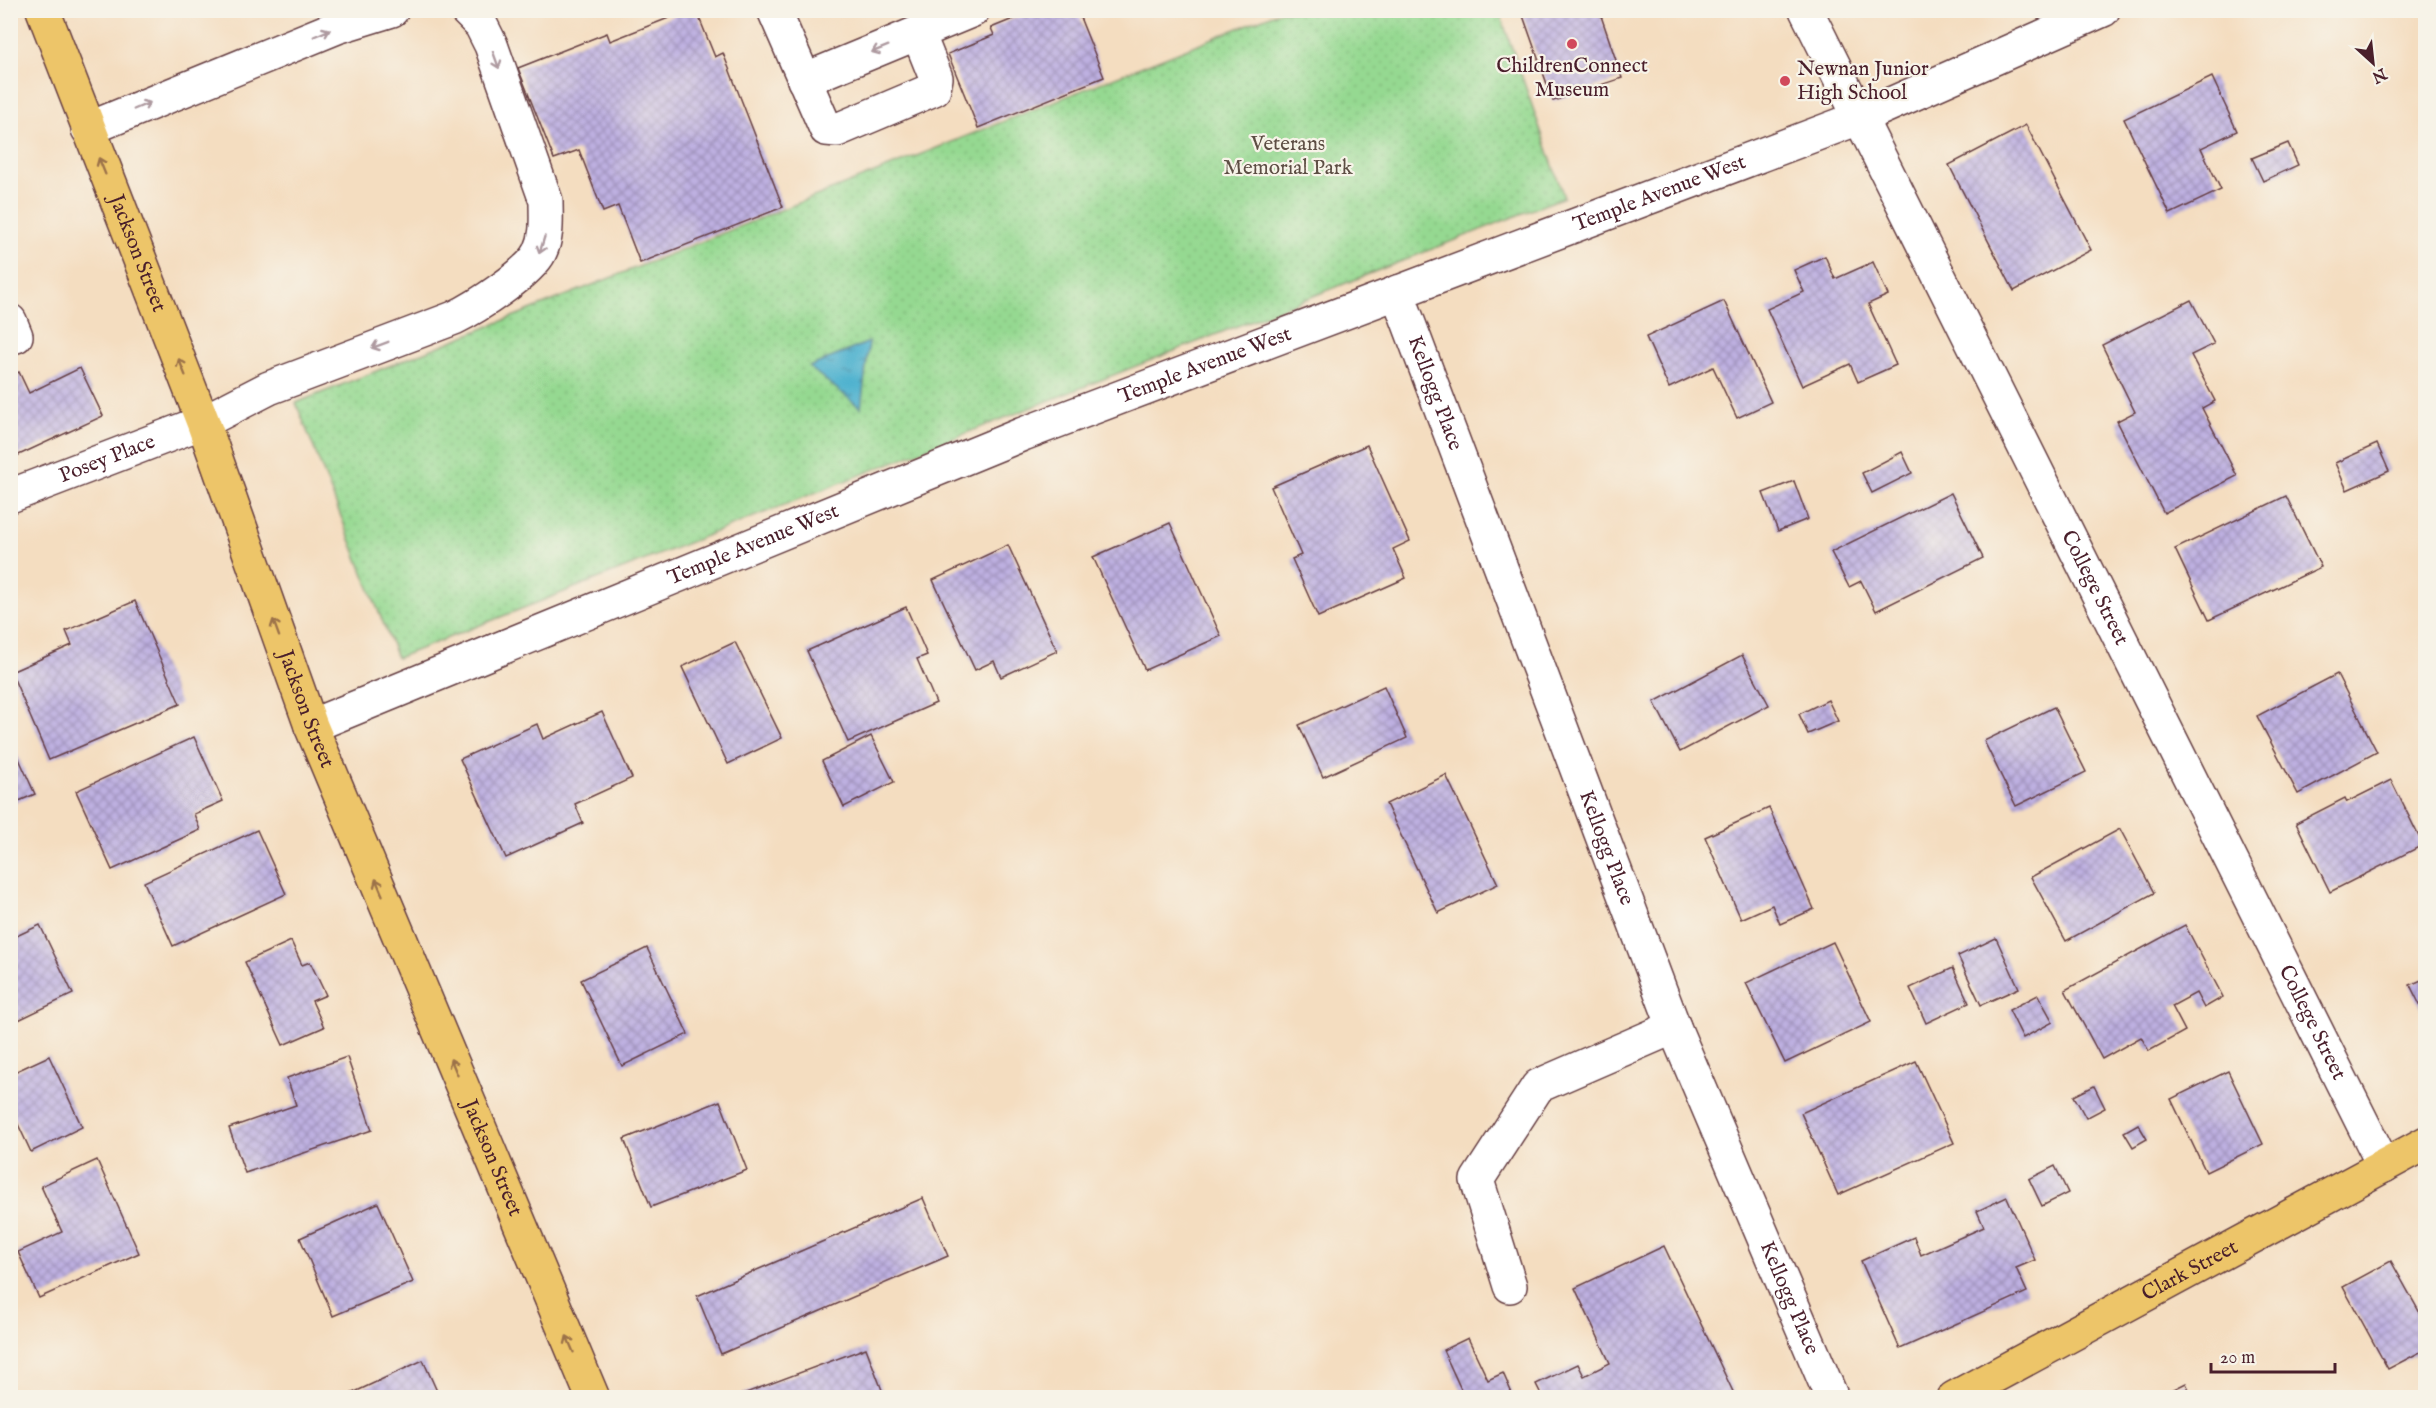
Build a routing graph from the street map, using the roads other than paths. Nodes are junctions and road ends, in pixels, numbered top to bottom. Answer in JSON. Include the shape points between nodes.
{"nodes":[{"id":1,"x":43,"y":10,"type":"edge"},
{"id":2,"x":392,"y":10,"type":"edge"},
{"id":3,"x":466,"y":10,"type":"edge"},
{"id":4,"x":774,"y":10,"type":"edge"},
{"id":5,"x":973,"y":10,"type":"edge"},
{"id":6,"x":1806,"y":10,"type":"edge"},
{"id":7,"x":2103,"y":10,"type":"edge"},
{"id":8,"x":918,"y":33,"type":"junction"},
{"id":9,"x":804,"y":80,"type":"junction"},
{"id":10,"x":1859,"y":118,"type":"junction"},
{"id":11,"x":88,"y":129,"type":"junction"},
{"id":12,"x":1397,"y":292,"type":"junction"},
{"id":13,"x":203,"y":422,"type":"junction"},
{"id":14,"x":10,"y":496,"type":"edge"},
{"id":15,"x":311,"y":726,"type":"junction"},
{"id":16,"x":1674,"y":1027,"type":"junction"},
{"id":17,"x":2426,"y":1143,"type":"edge"},
{"id":18,"x":2384,"y":1166,"type":"junction"},
{"id":19,"x":1510,"y":1286,"type":"dead end"},
{"id":20,"x":1989,"y":1389,"type":"edge"},
{"id":21,"x":593,"y":1398,"type":"edge"},
{"id":22,"x":1832,"y":1398,"type":"edge"},
{"id":23,"x":1954,"y":1398,"type":"edge"}],
"edges":[{"from":1,"to":11,"type":"main road","name":"Jackson Street"},
{"from":11,"to":2,"type":"street","one_way":true,"via":[[337,27]]},
{"from":3,"to":13,"type":"street","name":"Posey Place","one_way":true,"via":[[481,25],[490,45],[546,201],[547,226],[539,255],[500,290],[454,318],[269,388]]},
{"from":4,"to":9,"type":"street"},
{"from":5,"to":8,"type":"street"},
{"from":6,"to":10,"type":"street","name":"College Street"},
{"from":7,"to":10,"type":"street","name":"Temple Avenue West"},
{"from":8,"to":9,"type":"street","one_way":true},
{"from":8,"to":9,"type":"street","via":[[936,78],[934,89],[837,130],[826,129]]},
{"from":10,"to":12,"type":"street","name":"Temple Avenue West"},
{"from":10,"to":18,"type":"street","name":"College Street"},
{"from":13,"to":11,"type":"main road","name":"Jackson Street","one_way":true},
{"from":12,"to":15,"type":"street","name":"Temple Avenue West","via":[[1012,439]]},
{"from":12,"to":16,"type":"street","name":"Kellogg Place"},
{"from":13,"to":14,"type":"street","name":"Posey Place"},
{"from":15,"to":13,"type":"main road","name":"Jackson Street","one_way":true},
{"from":21,"to":15,"type":"main road","name":"Jackson Street","one_way":true},
{"from":16,"to":19,"type":"street","via":[[1538,1086],[1477,1179]]},
{"from":16,"to":22,"type":"street","name":"Kellogg Place"},
{"from":17,"to":18,"type":"main road","name":"Clark Street"},
{"from":18,"to":20,"type":"main road","name":"Clark Street"},
{"from":20,"to":23,"type":"main road","name":"Clark Street"}]}
